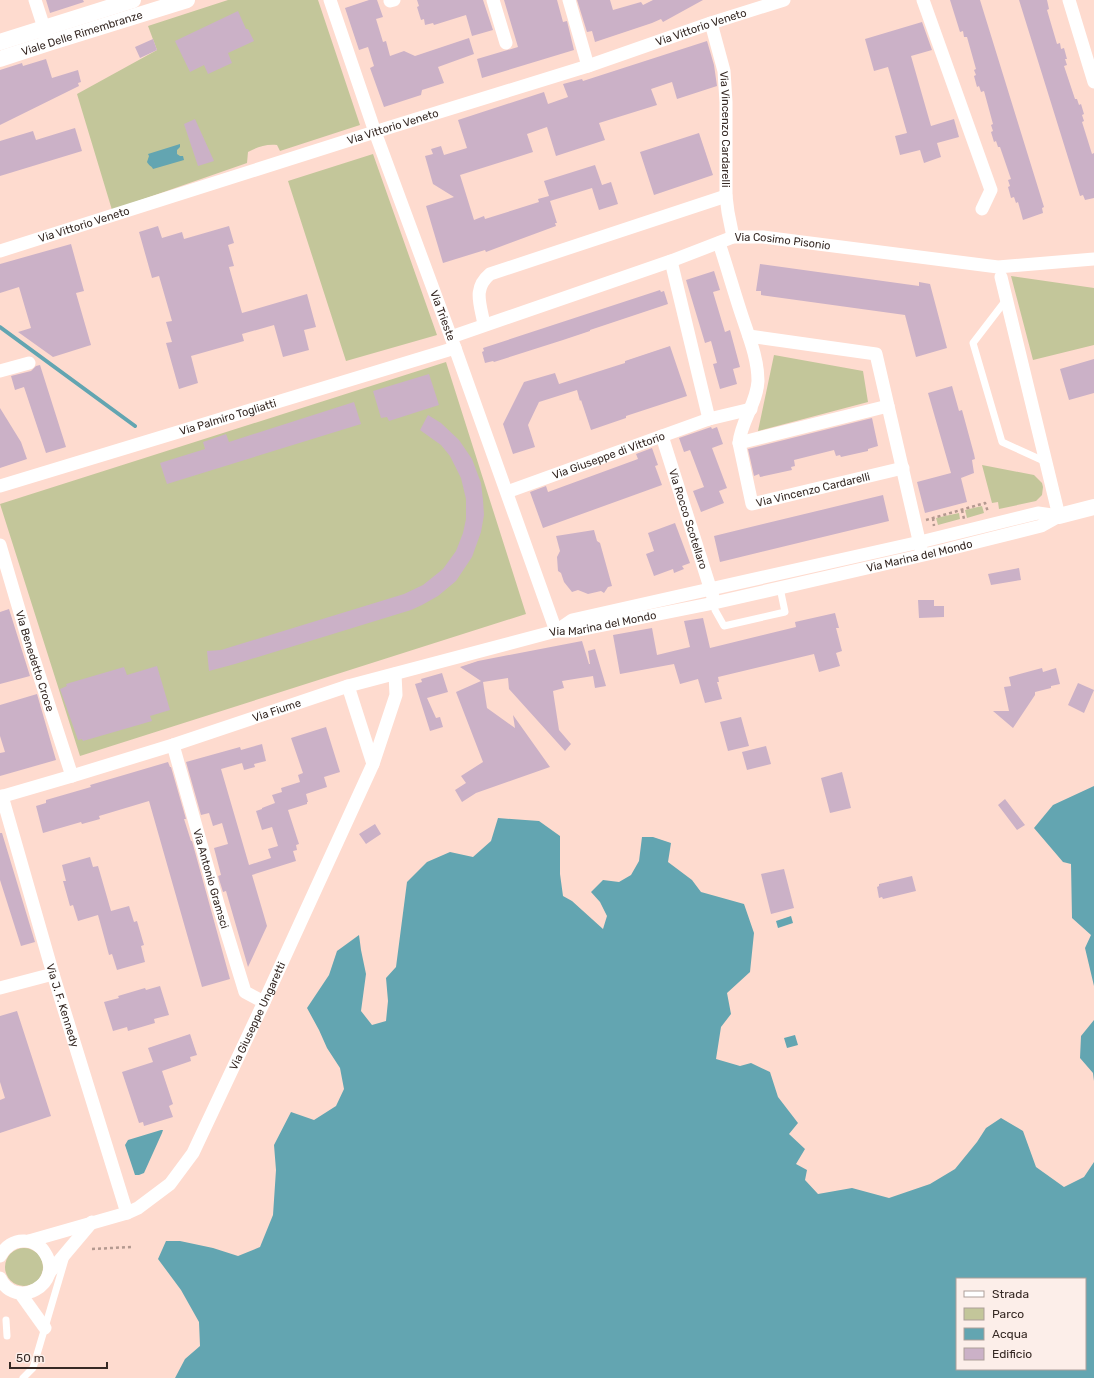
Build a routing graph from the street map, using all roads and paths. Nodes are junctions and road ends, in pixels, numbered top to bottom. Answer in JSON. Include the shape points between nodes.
{"nodes":[{"id":1,"x":35,"y":0,"type":"edge"},
{"id":2,"x":133,"y":0,"type":"edge"},
{"id":3,"x":187,"y":0,"type":"edge"},
{"id":4,"x":330,"y":0,"type":"edge"},
{"id":5,"x":493,"y":0,"type":"edge"},
{"id":6,"x":569,"y":0,"type":"edge"},
{"id":7,"x":784,"y":0,"type":"edge"},
{"id":8,"x":923,"y":0,"type":"edge"},
{"id":9,"x":1069,"y":0,"type":"edge"},
{"id":10,"x":152,"y":5,"type":"edge"},
{"id":11,"x":711,"y":23,"type":"junction"},
{"id":12,"x":47,"y":36,"type":"junction"},
{"id":13,"x":0,"y":42,"type":"edge"},
{"id":14,"x":506,"y":43,"type":"dead end"},
{"id":15,"x":0,"y":59,"type":"edge"},
{"id":16,"x":588,"y":66,"type":"junction"},
{"id":17,"x":1094,"y":82,"type":"edge"},
{"id":18,"x":375,"y":132,"type":"junction"},
{"id":19,"x":726,"y":196,"type":"junction"},
{"id":20,"x":982,"y":209,"type":"dead end"},
{"id":21,"x":734,"y":237,"type":"junction"},
{"id":22,"x":718,"y":243,"type":"junction"},
{"id":23,"x":0,"y":251,"type":"edge"},
{"id":24,"x":1094,"y":259,"type":"edge"},
{"id":25,"x":671,"y":261,"type":"junction"},
{"id":26,"x":1000,"y":277,"type":"dead end"},
{"id":27,"x":1006,"y":300,"type":"junction"},
{"id":28,"x":484,"y":325,"type":"junction"},
{"id":29,"x":749,"y":336,"type":"junction"},
{"id":30,"x":453,"y":342,"type":"junction"},
{"id":31,"x":29,"y":363,"type":"dead end"},
{"id":32,"x":0,"y":371,"type":"edge"},
{"id":33,"x":888,"y":406,"type":"junction"},
{"id":34,"x":751,"y":409,"type":"junction"},
{"id":35,"x":709,"y":419,"type":"junction"},
{"id":36,"x":662,"y":436,"type":"junction"},
{"id":37,"x":739,"y":442,"type":"junction"},
{"id":38,"x":1046,"y":462,"type":"junction"},
{"id":39,"x":903,"y":468,"type":"junction"},
{"id":40,"x":0,"y":486,"type":"edge"},
{"id":41,"x":507,"y":492,"type":"junction"},
{"id":42,"x":1094,"y":507,"type":"edge"},
{"id":43,"x":962,"y":510,"type":"junction"},
{"id":44,"x":988,"y":513,"type":"dead end"},
{"id":45,"x":1059,"y":516,"type":"junction"},
{"id":46,"x":933,"y":518,"type":"junction"},
{"id":47,"x":964,"y":519,"type":"dead end"},
{"id":48,"x":925,"y":520,"type":"dead end"},
{"id":49,"x":934,"y":526,"type":"dead end"},
{"id":50,"x":920,"y":542,"type":"junction"},
{"id":51,"x":0,"y":545,"type":"edge"},
{"id":52,"x":923,"y":556,"type":"junction"},
{"id":53,"x":780,"y":588,"type":"junction"},
{"id":54,"x":711,"y":589,"type":"junction"},
{"id":55,"x":714,"y":603,"type":"junction"},
{"id":56,"x":556,"y":631,"type":"junction"},
{"id":57,"x":395,"y":674,"type":"junction"},
{"id":58,"x":348,"y":686,"type":"junction"},
{"id":59,"x":173,"y":744,"type":"junction"},
{"id":60,"x":373,"y":764,"type":"junction"},
{"id":61,"x":72,"y":776,"type":"junction"},
{"id":62,"x":1,"y":796,"type":"edge"},
{"id":63,"x":53,"y":974,"type":"junction"},
{"id":64,"x":0,"y":988,"type":"edge"},
{"id":65,"x":264,"y":1002,"type":"junction"},
{"id":66,"x":127,"y":1213,"type":"junction"},
{"id":67,"x":92,"y":1222,"type":"junction"},
{"id":68,"x":4,"y":1241,"type":"edge"},
{"id":69,"x":29,"y":1241,"type":"junction"},
{"id":70,"x":131,"y":1248,"type":"dead end"},
{"id":71,"x":69,"y":1249,"type":"junction"},
{"id":72,"x":92,"y":1249,"type":"dead end"},
{"id":73,"x":0,"y":1256,"type":"edge"},
{"id":74,"x":49,"y":1273,"type":"junction"},
{"id":75,"x":0,"y":1278,"type":"edge"},
{"id":76,"x":20,"y":1293,"type":"junction"},
{"id":77,"x":6,"y":1320,"type":"dead end"},
{"id":78,"x":45,"y":1328,"type":"junction"},
{"id":79,"x":8,"y":1336,"type":"dead end"},
{"id":80,"x":33,"y":1368,"type":"junction"},
{"id":81,"x":23,"y":1378,"type":"edge"},
{"id":82,"x":32,"y":1378,"type":"edge"}],
"edges":[{"from":1,"to":12,"type":"street"},
{"from":2,"to":12,"type":"street","name":"Viale Delle Rimembranze"},
{"from":3,"to":10,"type":"street","name":"Viale Delle Rimembranze"},
{"from":4,"to":18,"type":"street","name":"Via Trieste"},
{"from":5,"to":14,"type":"street"},
{"from":6,"to":16,"type":"street"},
{"from":7,"to":11,"type":"street","name":"Via Vittorio Veneto"},
{"from":8,"to":20,"type":"street","via":[[991,190]]},
{"from":9,"to":17,"type":"street"},
{"from":10,"to":12,"type":"street","name":"Viale Delle Rimembranze"},
{"from":11,"to":16,"type":"street","name":"Via Vittorio Veneto"},
{"from":11,"to":19,"type":"street","name":"Via Vincenzo Cardarelli","via":[[724,71]]},
{"from":12,"to":13,"type":"street","name":"Viale Delle Rimembranze"},
{"from":12,"to":15,"type":"street","name":"Viale Delle Rimembranze"},
{"from":16,"to":18,"type":"street","name":"Via Vittorio Veneto"},
{"from":18,"to":23,"type":"street","name":"Via Vittorio Veneto"},
{"from":18,"to":30,"type":"street","name":"Via Trieste"},
{"from":19,"to":21,"type":"street","name":"Via Vincenzo Cardarelli"},
{"from":19,"to":28,"type":"street","via":[[490,274],[484,279],[478,292]]},
{"from":21,"to":22,"type":"street","name":"Via Cosimo Pisonio"},
{"from":21,"to":24,"type":"street","name":"Via Cosimo Pisonio","via":[[763,237],[998,267]]},
{"from":22,"to":25,"type":"street","name":"Via Cosimo Pisonio"},
{"from":22,"to":29,"type":"street","name":"Via Vincenzo Cardarelli"},
{"from":25,"to":28,"type":"street","name":"Via Cosimo Pisonio"},
{"from":25,"to":35,"type":"street"},
{"from":26,"to":27,"type":"street"},
{"from":27,"to":38,"type":"street"},
{"from":27,"to":38,"type":"lane","via":[[973,343],[1002,442]]},
{"from":28,"to":30,"type":"street","name":"Via Cosimo Pisonio"},
{"from":29,"to":33,"type":"street","via":[[876,354]]},
{"from":29,"to":34,"type":"street","name":"Via Vincenzo Cardarelli","via":[[758,382]]},
{"from":30,"to":40,"type":"street","name":"Via Palmiro Togliatti"},
{"from":30,"to":41,"type":"street","name":"Via Trieste"},
{"from":31,"to":32,"type":"street"},
{"from":33,"to":37,"type":"street"},
{"from":33,"to":39,"type":"street"},
{"from":34,"to":35,"type":"street","name":"Via Giuseppe di Vittorio"},
{"from":34,"to":37,"type":"street","name":"Via Vincenzo Cardarelli"},
{"from":35,"to":36,"type":"street","name":"Via Giuseppe di Vittorio"},
{"from":36,"to":41,"type":"street","name":"Via Giuseppe di Vittorio"},
{"from":36,"to":54,"type":"street","name":"Via Rocco Scotellaro"},
{"from":37,"to":39,"type":"street","name":"Via Vincenzo Cardarelli","via":[[752,504]]},
{"from":38,"to":45,"type":"street"},
{"from":39,"to":50,"type":"street"},
{"from":41,"to":56,"type":"street","name":"Via Trieste"},
{"from":42,"to":45,"type":"street","name":"Via Marina del Mondo"},
{"from":43,"to":44,"type":"path","via":[[985,503]]},
{"from":43,"to":46,"type":"path"},
{"from":43,"to":47,"type":"path"},
{"from":45,"to":50,"type":"street","name":"Via Marina del Mondo","via":[[1038,513]]},
{"from":45,"to":52,"type":"street","name":"Via Marina del Mondo","via":[[1041,526]]},
{"from":46,"to":48,"type":"path"},
{"from":46,"to":49,"type":"path"},
{"from":50,"to":52,"type":"street"},
{"from":50,"to":54,"type":"street","name":"Via Marina del Mondo"},
{"from":51,"to":61,"type":"street","name":"Via Benedetto Croce"},
{"from":52,"to":53,"type":"street","name":"Via Marina del Mondo"},
{"from":53,"to":55,"type":"street","name":"Via Marina del Mondo"},
{"from":53,"to":55,"type":"lane","via":[[785,612],[724,626]]},
{"from":54,"to":55,"type":"street","name":"Via Rocco Scotellaro"},
{"from":54,"to":56,"type":"street","name":"Via Marina del Mondo","via":[[572,620]]},
{"from":55,"to":56,"type":"street","name":"Via Marina del Mondo","via":[[574,631]]},
{"from":56,"to":57,"type":"street","name":"Via Fiume"},
{"from":57,"to":58,"type":"street","name":"Via Fiume"},
{"from":57,"to":60,"type":"street","name":"Via Giuseppe Ungaretti","via":[[396,695]]},
{"from":58,"to":59,"type":"street","name":"Via Fiume"},
{"from":58,"to":60,"type":"street"},
{"from":59,"to":61,"type":"street","name":"Via Fiume"},
{"from":59,"to":65,"type":"street","name":"Via Antonio Gramsci","via":[[245,992]]},
{"from":60,"to":65,"type":"street","name":"Via Giuseppe Ungaretti"},
{"from":61,"to":62,"type":"street","name":"Via Fiume"},
{"from":62,"to":63,"type":"street","name":"Via J. F. Kennedy"},
{"from":63,"to":64,"type":"street"},
{"from":63,"to":66,"type":"street","name":"Via J. F. Kennedy"},
{"from":65,"to":66,"type":"street","name":"Via Giuseppe Ungaretti","via":[[193,1154],[170,1184],[138,1208]]},
{"from":66,"to":67,"type":"street","name":"Via Giuseppe Ungaretti"},
{"from":67,"to":69,"type":"street","name":"Via Giuseppe Ungaretti"},
{"from":67,"to":71,"type":"street"},
{"from":68,"to":69,"type":"street","name":"Via Giuseppe Ungaretti"},
{"from":68,"to":73,"type":"street"},
{"from":69,"to":74,"type":"street","via":[[37,1244],[48,1257]]},
{"from":70,"to":72,"type":"path"},
{"from":71,"to":74,"type":"street"},
{"from":71,"to":78,"type":"lane"},
{"from":74,"to":76,"type":"street","via":[[42,1286],[35,1291]]},
{"from":75,"to":76,"type":"street","via":[[6,1287]]},
{"from":76,"to":78,"type":"street"},
{"from":77,"to":79,"type":"lane"},
{"from":78,"to":80,"type":"lane"},
{"from":80,"to":81,"type":"lane"},
{"from":80,"to":82,"type":"lane"}]}
